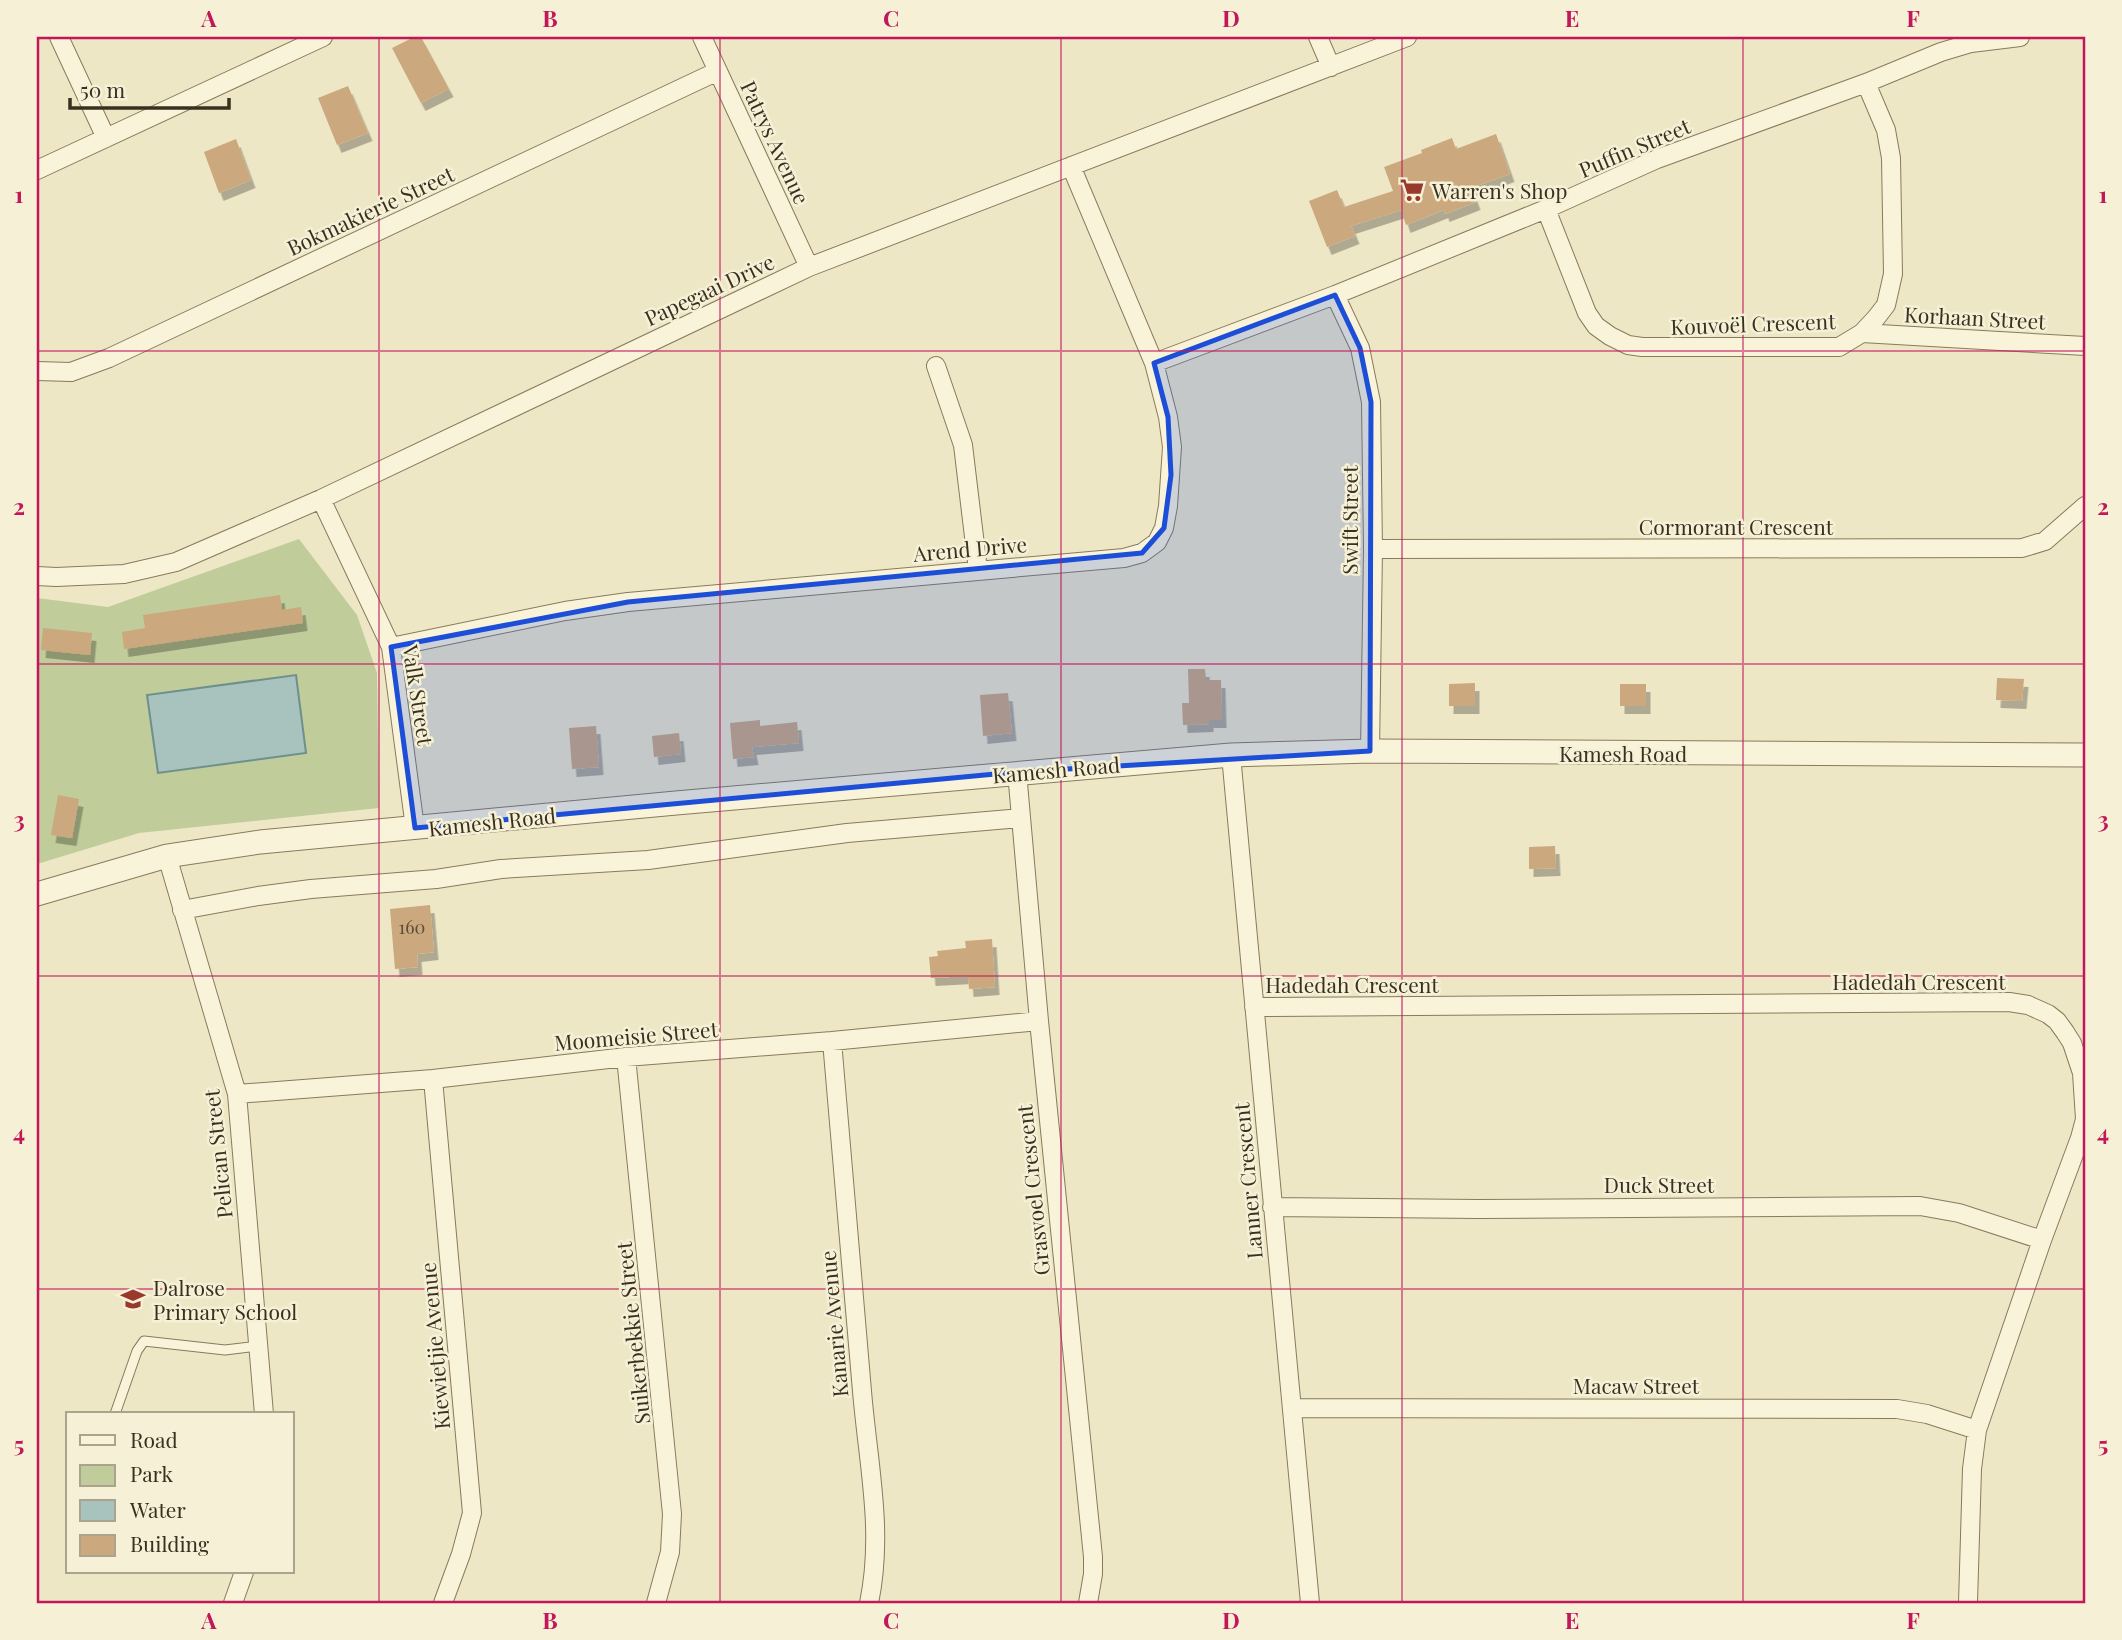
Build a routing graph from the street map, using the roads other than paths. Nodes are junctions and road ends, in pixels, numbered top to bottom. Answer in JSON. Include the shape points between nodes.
{"nodes":[{"id":1,"x":58,"y":37,"type":"edge"},
{"id":2,"x":323,"y":37,"type":"edge"},
{"id":3,"x":702,"y":37,"type":"edge"},
{"id":4,"x":1318,"y":37,"type":"edge"},
{"id":5,"x":1407,"y":37,"type":"edge"},
{"id":6,"x":2020,"y":37,"type":"edge"},
{"id":7,"x":1331,"y":67,"type":"junction"},
{"id":8,"x":718,"y":71,"type":"junction"},
{"id":9,"x":1866,"y":83,"type":"junction"},
{"id":10,"x":106,"y":138,"type":"junction"},
{"id":11,"x":1071,"y":166,"type":"junction"},
{"id":12,"x":37,"y":170,"type":"edge"},
{"id":13,"x":1546,"y":209,"type":"junction"},
{"id":14,"x":809,"y":267,"type":"junction"},
{"id":15,"x":1335,"y":295,"type":"junction"},
{"id":16,"x":1862,"y":333,"type":"junction"},
{"id":17,"x":2085,"y":346,"type":"edge"},
{"id":18,"x":1154,"y":363,"type":"junction"},
{"id":19,"x":936,"y":366,"type":"dead end"},
{"id":20,"x":37,"y":371,"type":"edge"},
{"id":21,"x":321,"y":499,"type":"junction"},
{"id":22,"x":2085,"y":506,"type":"edge"},
{"id":23,"x":1373,"y":549,"type":"junction"},
{"id":24,"x":978,"y":570,"type":"junction"},
{"id":25,"x":37,"y":576,"type":"edge"},
{"id":26,"x":391,"y":647,"type":"junction"},
{"id":27,"x":1370,"y":751,"type":"junction"},
{"id":28,"x":1231,"y":755,"type":"junction"},
{"id":29,"x":2085,"y":755,"type":"edge"},
{"id":30,"x":1017,"y":772,"type":"junction"},
{"id":31,"x":1021,"y":818,"type":"junction"},
{"id":32,"x":415,"y":828,"type":"junction"},
{"id":33,"x":167,"y":856,"type":"junction"},
{"id":34,"x":37,"y":894,"type":"edge"},
{"id":35,"x":182,"y":911,"type":"junction"},
{"id":36,"x":1254,"y":1007,"type":"junction"},
{"id":37,"x":1038,"y":1021,"type":"junction"},
{"id":38,"x":832,"y":1041,"type":"junction"},
{"id":39,"x":626,"y":1057,"type":"junction"},
{"id":40,"x":433,"y":1079,"type":"junction"},
{"id":41,"x":237,"y":1094,"type":"junction"},
{"id":42,"x":1272,"y":1207,"type":"junction"},
{"id":43,"x":2042,"y":1240,"type":"junction"},
{"id":44,"x":258,"y":1346,"type":"junction"},
{"id":45,"x":1293,"y":1408,"type":"junction"},
{"id":46,"x":116,"y":1412,"type":"edge"},
{"id":47,"x":264,"y":1412,"type":"edge"},
{"id":48,"x":1977,"y":1430,"type":"junction"},
{"id":49,"x":243,"y":1574,"type":"edge"},
{"id":50,"x":233,"y":1603,"type":"edge"},
{"id":51,"x":443,"y":1603,"type":"edge"},
{"id":52,"x":656,"y":1603,"type":"edge"},
{"id":53,"x":869,"y":1603,"type":"edge"},
{"id":54,"x":1088,"y":1603,"type":"edge"},
{"id":55,"x":1310,"y":1603,"type":"edge"},
{"id":56,"x":1968,"y":1603,"type":"edge"}],
"edges":[{"from":1,"to":10,"type":"street"},
{"from":2,"to":10,"type":"street"},
{"from":3,"to":8,"type":"street","name":"Patrys Avenue"},
{"from":4,"to":7,"type":"street"},
{"from":5,"to":7,"type":"street","name":"Papegaai Drive"},
{"from":6,"to":9,"type":"street","name":"Puffin Street","via":[[1971,43]]},
{"from":7,"to":11,"type":"street","name":"Papegaai Drive"},
{"from":8,"to":14,"type":"street","name":"Patrys Avenue"},
{"from":8,"to":20,"type":"street","name":"Bokmakierie Street","via":[[108,358],[71,372]]},
{"from":9,"to":13,"type":"street","name":"Puffin Street","via":[[1657,159]]},
{"from":9,"to":16,"type":"street","name":"Kouvoël Crescent","via":[[1886,130],[1891,159],[1893,274],[1886,305]]},
{"from":10,"to":12,"type":"street"},
{"from":11,"to":14,"type":"street","name":"Papegaai Drive"},
{"from":11,"to":18,"type":"street","name":"Arend Drive"},
{"from":13,"to":15,"type":"street","name":"Puffin Street"},
{"from":13,"to":16,"type":"street","name":"Kouvoël Crescent","via":[[1587,313],[1596,326],[1628,345],[1839,347]]},
{"from":14,"to":21,"type":"street","name":"Papegaai Drive"},
{"from":15,"to":18,"type":"street","name":"Puffin Street"},
{"from":15,"to":23,"type":"street","name":"Swift Street","via":[[1360,348],[1370,392]]},
{"from":16,"to":17,"type":"street","name":"Korhaan Street"},
{"from":18,"to":24,"type":"street","name":"Arend Drive","via":[[1172,447],[1168,506],[1157,542],[1124,558]]},
{"from":19,"to":24,"type":"street","via":[[963,445]]},
{"from":21,"to":25,"type":"street","name":"Papegaai Drive","via":[[176,562],[124,575]]},
{"from":21,"to":26,"type":"street","name":"Valk Street"},
{"from":22,"to":23,"type":"street","name":"Cormorant Crescent","via":[[2045,541],[2022,548]]},
{"from":23,"to":27,"type":"street","name":"Swift Street"},
{"from":24,"to":26,"type":"street","name":"Arend Drive","via":[[628,602]]},
{"from":26,"to":32,"type":"street","name":"Valk Street"},
{"from":27,"to":28,"type":"street","name":"Kamesh Road"},
{"from":27,"to":29,"type":"street","name":"Kamesh Road"},
{"from":28,"to":30,"type":"street","name":"Kamesh Road"},
{"from":28,"to":36,"type":"street","name":"Lanner Crescent"},
{"from":30,"to":31,"type":"street","name":"Grasvoel Crescent"},
{"from":30,"to":32,"type":"street","name":"Kamesh Road"},
{"from":31,"to":35,"type":"street","via":[[847,833],[648,860],[501,869],[311,889]]},
{"from":31,"to":37,"type":"street","name":"Grasvoel Crescent"},
{"from":32,"to":33,"type":"street","name":"Kamesh Road"},
{"from":33,"to":34,"type":"street","name":"Kamesh Road"},
{"from":33,"to":35,"type":"street","name":"Pelican Street"},
{"from":35,"to":41,"type":"street","name":"Pelican Street"},
{"from":36,"to":42,"type":"street","name":"Lanner Crescent"},
{"from":36,"to":43,"type":"street","name":"Hadedah Crescent","via":[[2009,1002],[2028,1006],[2048,1014],[2066,1031],[2082,1073],[2085,1103],[2080,1138]]},
{"from":37,"to":38,"type":"street","name":"Moomeisie Street"},
{"from":37,"to":54,"type":"street","name":"Grasvoel Crescent","via":[[1093,1558]]},
{"from":38,"to":39,"type":"street","name":"Moomeisie Street"},
{"from":38,"to":53,"type":"street","name":"Kanarie Avenue","via":[[875,1512],[876,1567]]},
{"from":39,"to":40,"type":"street","name":"Moomeisie Street"},
{"from":39,"to":52,"type":"street","name":"Suikerbekkie Street","via":[[673,1514],[670,1552]]},
{"from":40,"to":41,"type":"street","name":"Moomeisie Street"},
{"from":40,"to":51,"type":"street","name":"Kiewietjie Avenue","via":[[472,1513]]},
{"from":41,"to":44,"type":"street","name":"Pelican Street"},
{"from":42,"to":43,"type":"street","name":"Duck Street","via":[[1920,1206],[1959,1213]]},
{"from":42,"to":45,"type":"street","name":"Lanner Crescent"},
{"from":43,"to":48,"type":"street","name":"Hadedah Crescent"},
{"from":44,"to":46,"type":"lane","via":[[225,1350],[144,1341]]},
{"from":44,"to":47,"type":"street","name":"Pelican Street"},
{"from":45,"to":48,"type":"street","name":"Macaw Street","via":[[1897,1409]]},
{"from":45,"to":55,"type":"street","name":"Lanner Crescent"},
{"from":48,"to":56,"type":"street","name":"Hadedah Crescent"},
{"from":49,"to":50,"type":"street"}]}
